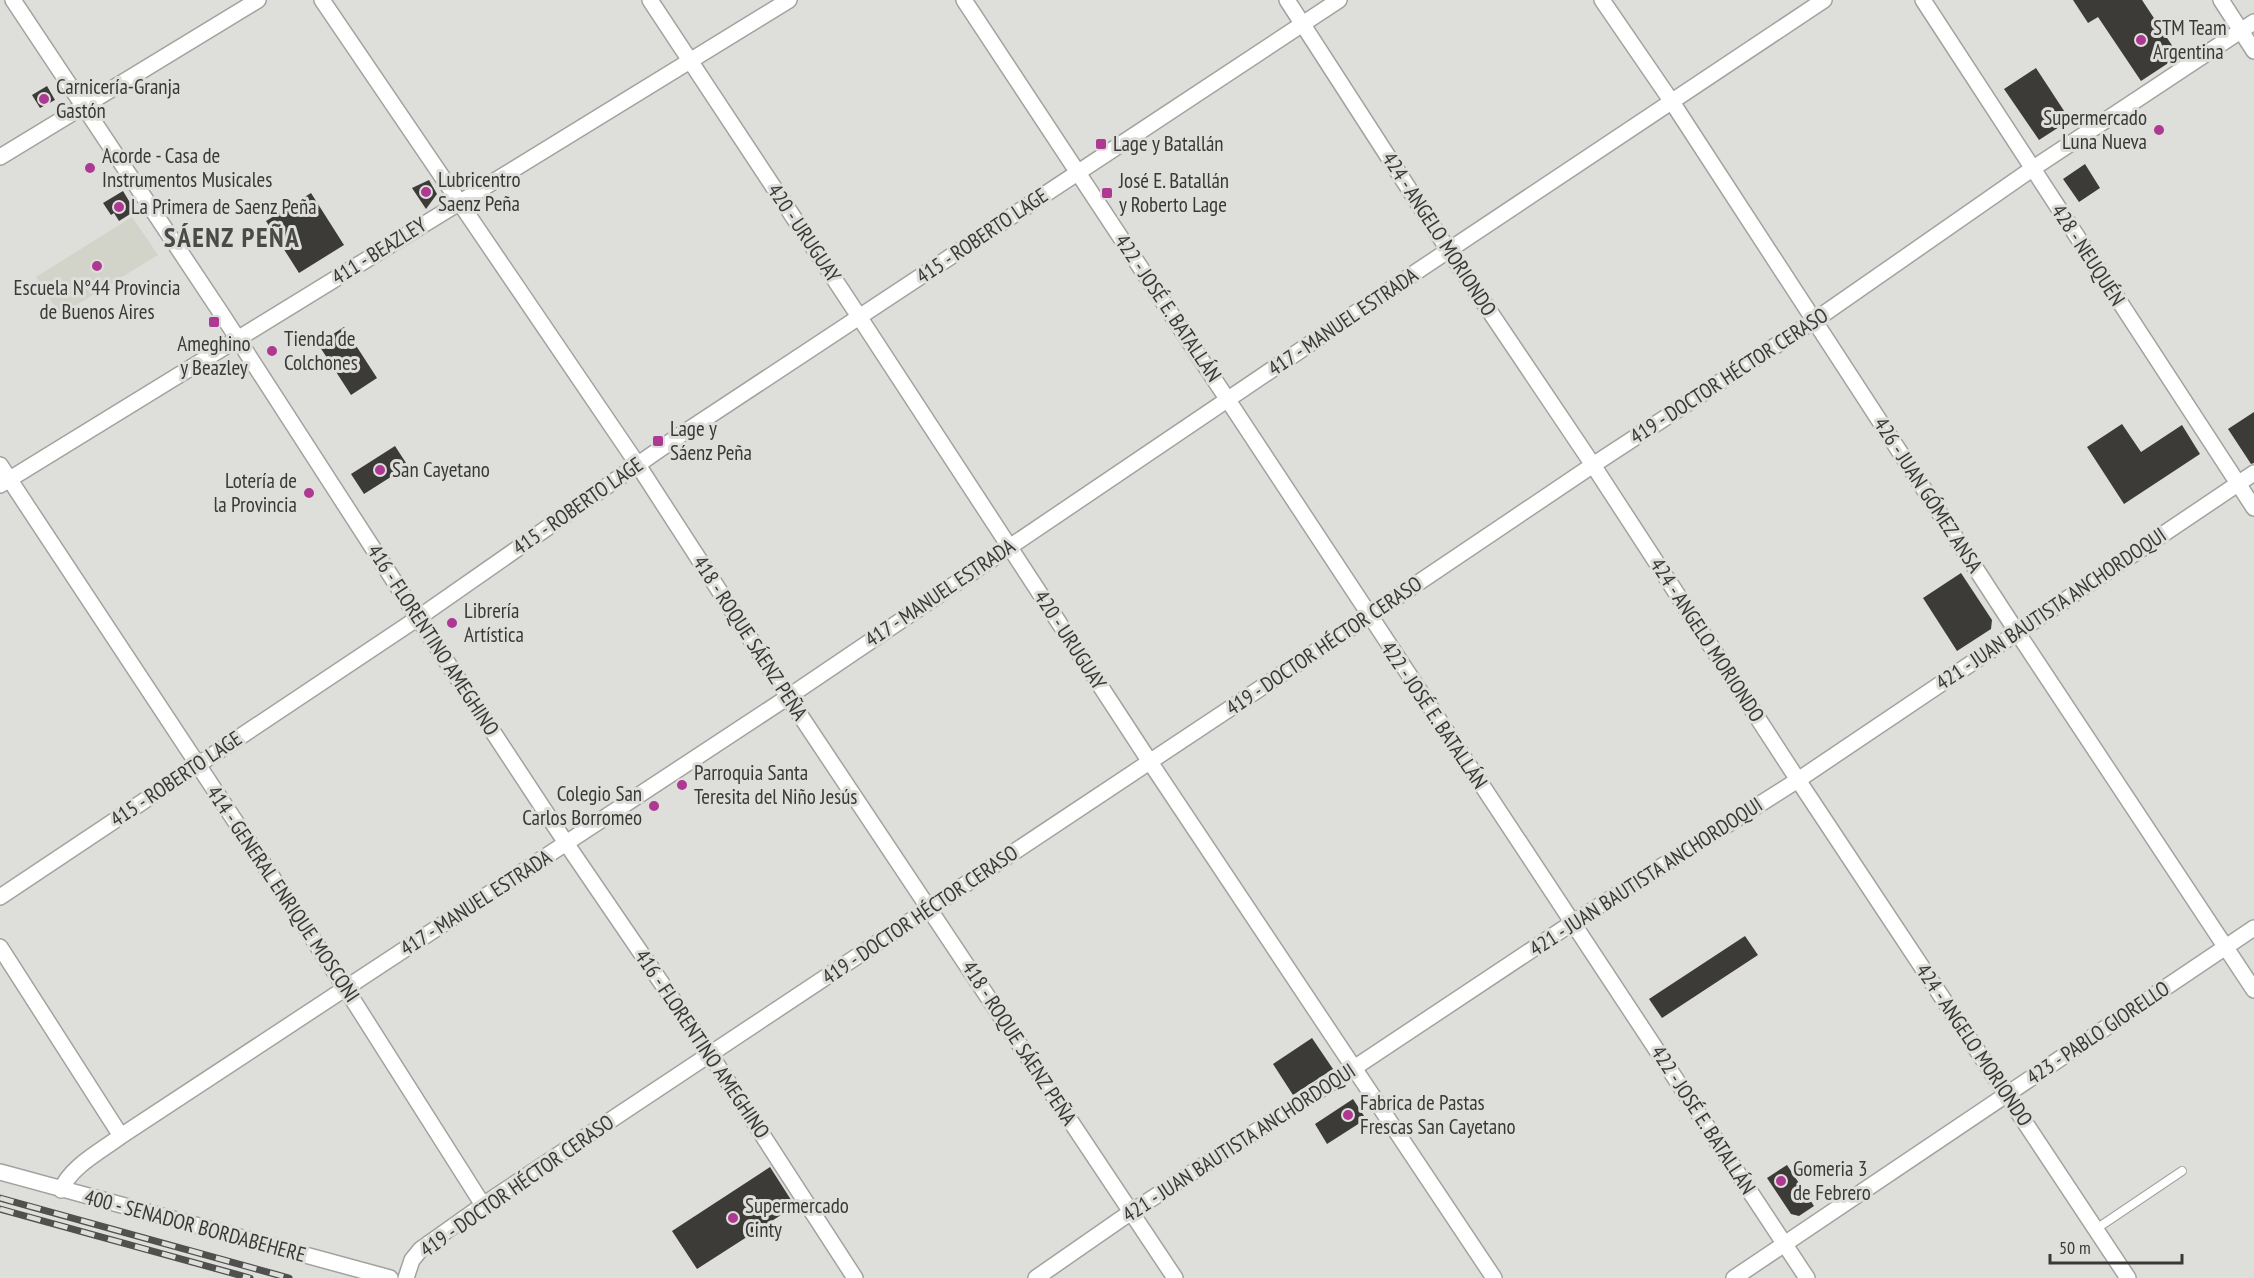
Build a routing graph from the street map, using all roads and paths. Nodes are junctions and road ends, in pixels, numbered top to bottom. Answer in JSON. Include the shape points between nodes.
{"nodes":[{"id":1,"x":13,"y":0,"type":"edge"},
{"id":2,"x":258,"y":0,"type":"edge"},
{"id":3,"x":322,"y":0,"type":"edge"},
{"id":4,"x":650,"y":0,"type":"edge"},
{"id":5,"x":789,"y":0,"type":"edge"},
{"id":6,"x":964,"y":0,"type":"edge"},
{"id":7,"x":1287,"y":0,"type":"edge"},
{"id":8,"x":1339,"y":0,"type":"edge"},
{"id":9,"x":1602,"y":0,"type":"edge"},
{"id":10,"x":1824,"y":0,"type":"edge"},
{"id":11,"x":1923,"y":0,"type":"edge"},
{"id":12,"x":2221,"y":0,"type":"edge"},
{"id":13,"x":2254,"y":22,"type":"edge"},
{"id":14,"x":1303,"y":24,"type":"junction"},
{"id":15,"x":2241,"y":31,"type":"junction"},
{"id":16,"x":2254,"y":51,"type":"edge"},
{"id":17,"x":690,"y":61,"type":"junction"},
{"id":18,"x":1672,"y":102,"type":"junction"},
{"id":19,"x":82,"y":107,"type":"junction"},
{"id":20,"x":0,"y":157,"type":"edge"},
{"id":21,"x":2032,"y":169,"type":"junction"},
{"id":22,"x":1078,"y":173,"type":"junction"},
{"id":23,"x":459,"y":201,"type":"junction"},
{"id":24,"x":1449,"y":251,"type":"junction"},
{"id":25,"x":860,"y":318,"type":"junction"},
{"id":26,"x":1815,"y":320,"type":"junction"},
{"id":27,"x":238,"y":339,"type":"junction"},
{"id":28,"x":1229,"y":399,"type":"junction"},
{"id":29,"x":0,"y":465,"type":"edge"},
{"id":30,"x":638,"y":465,"type":"junction"},
{"id":31,"x":1593,"y":465,"type":"junction"},
{"id":32,"x":2254,"y":473,"type":"edge"},
{"id":33,"x":5,"y":482,"type":"edge"},
{"id":34,"x":2238,"y":484,"type":"junction"},
{"id":35,"x":2254,"y":508,"type":"edge"},
{"id":36,"x":1009,"y":546,"type":"junction"},
{"id":37,"x":1369,"y":616,"type":"junction"},
{"id":38,"x":418,"y":618,"type":"junction"},
{"id":39,"x":2017,"y":632,"type":"junction"},
{"id":40,"x":788,"y":697,"type":"junction"},
{"id":41,"x":1149,"y":762,"type":"junction"},
{"id":42,"x":197,"y":765,"type":"junction"},
{"id":43,"x":1797,"y":780,"type":"junction"},
{"id":44,"x":566,"y":843,"type":"junction"},
{"id":45,"x":0,"y":897,"type":"edge"},
{"id":46,"x":931,"y":909,"type":"junction"},
{"id":47,"x":1572,"y":923,"type":"junction"},
{"id":48,"x":2254,"y":928,"type":"edge"},
{"id":49,"x":0,"y":947,"type":"edge"},
{"id":50,"x":2226,"y":947,"type":"junction"},
{"id":51,"x":346,"y":989,"type":"junction"},
{"id":52,"x":2254,"y":990,"type":"edge"},
{"id":53,"x":710,"y":1054,"type":"junction"},
{"id":54,"x":1354,"y":1068,"type":"junction"},
{"id":55,"x":2007,"y":1094,"type":"junction"},
{"id":56,"x":122,"y":1136,"type":"junction"},
{"id":57,"x":2182,"y":1171,"type":"dead end"},
{"id":58,"x":0,"y":1172,"type":"edge"},
{"id":59,"x":61,"y":1190,"type":"junction"},
{"id":60,"x":483,"y":1205,"type":"junction"},
{"id":61,"x":1131,"y":1212,"type":"junction"},
{"id":62,"x":2096,"y":1229,"type":"junction"},
{"id":63,"x":1785,"y":1244,"type":"junction"},
{"id":64,"x":390,"y":1278,"type":"edge"},
{"id":65,"x":406,"y":1278,"type":"edge"},
{"id":66,"x":855,"y":1278,"type":"edge"},
{"id":67,"x":1036,"y":1278,"type":"edge"},
{"id":68,"x":1175,"y":1278,"type":"edge"},
{"id":69,"x":1494,"y":1278,"type":"edge"},
{"id":70,"x":1734,"y":1278,"type":"edge"},
{"id":71,"x":1807,"y":1278,"type":"edge"},
{"id":72,"x":2128,"y":1278,"type":"edge"}],
"edges":[{"from":1,"to":19,"type":"street","name":"416 - FLORENTINO AMEGHINO"},
{"from":2,"to":19,"type":"street"},
{"from":3,"to":23,"type":"street","name":"418 - ROQUE SÁENZ PEÑA"},
{"from":4,"to":17,"type":"street","name":"420 - URUGUAY"},
{"from":5,"to":17,"type":"street","name":"411 - BEAZLEY"},
{"from":6,"to":22,"type":"street","name":"422 - JOSÉ E. BATALLÁN"},
{"from":7,"to":14,"type":"street","name":"424 - ANGELO MORIONDO"},
{"from":8,"to":14,"type":"street","name":"415 - ROBERTO LAGE"},
{"from":9,"to":18,"type":"street","name":"426 - JUAN GÓMEZ ANSA"},
{"from":10,"to":18,"type":"street","name":"417 - MANUEL ESTRADA"},
{"from":11,"to":21,"type":"street","name":"428 - NEUQUÉN"},
{"from":12,"to":15,"type":"street"},
{"from":13,"to":15,"type":"street","name":"419 - DOCTOR HÉCTOR CERASO"},
{"from":14,"to":22,"type":"street","name":"415 - ROBERTO LAGE"},
{"from":14,"to":24,"type":"street","name":"424 - ANGELO MORIONDO"},
{"from":15,"to":16,"type":"street"},
{"from":15,"to":21,"type":"street","name":"419 - DOCTOR HÉCTOR CERASO"},
{"from":17,"to":23,"type":"street","name":"411 - BEAZLEY"},
{"from":17,"to":25,"type":"street","name":"420 - URUGUAY"},
{"from":18,"to":24,"type":"street","name":"417 - MANUEL ESTRADA"},
{"from":18,"to":26,"type":"street","name":"426 - JUAN GÓMEZ ANSA"},
{"from":19,"to":20,"type":"street"},
{"from":19,"to":27,"type":"street","name":"416 - FLORENTINO AMEGHINO"},
{"from":21,"to":26,"type":"street","name":"419 - DOCTOR HÉCTOR CERASO"},
{"from":21,"to":34,"type":"street","name":"428 - NEUQUÉN"},
{"from":22,"to":25,"type":"street","name":"415 - ROBERTO LAGE"},
{"from":22,"to":28,"type":"street","name":"422 - JOSÉ E. BATALLÁN"},
{"from":23,"to":27,"type":"street","name":"411 - BEAZLEY"},
{"from":23,"to":30,"type":"street","name":"418 - ROQUE SÁENZ PEÑA"},
{"from":24,"to":28,"type":"street","name":"417 - MANUEL ESTRADA"},
{"from":24,"to":31,"type":"street","name":"424 - ANGELO MORIONDO"},
{"from":25,"to":30,"type":"street","name":"415 - ROBERTO LAGE"},
{"from":25,"to":36,"type":"street","name":"420 - URUGUAY"},
{"from":26,"to":31,"type":"street","name":"419 - DOCTOR HÉCTOR CERASO"},
{"from":26,"to":39,"type":"street","name":"426 - JUAN GÓMEZ ANSA"},
{"from":27,"to":33,"type":"street","name":"411 - BEAZLEY"},
{"from":27,"to":38,"type":"street","name":"416 - FLORENTINO AMEGHINO"},
{"from":28,"to":36,"type":"street","name":"417 - MANUEL ESTRADA"},
{"from":28,"to":37,"type":"street","name":"422 - JOSÉ E. BATALLÁN"},
{"from":29,"to":33,"type":"street","name":"414 - GENERAL ENRIQUE MOSCONI"},
{"from":30,"to":38,"type":"street","name":"415 - ROBERTO LAGE"},
{"from":30,"to":40,"type":"street","name":"418 - ROQUE SÁENZ PEÑA"},
{"from":31,"to":37,"type":"street","name":"419 - DOCTOR HÉCTOR CERASO"},
{"from":31,"to":43,"type":"street","name":"424 - ANGELO MORIONDO"},
{"from":32,"to":34,"type":"street","name":"421 - JUAN BAUTISTA ANCHORDOQUI"},
{"from":33,"to":42,"type":"street","name":"414 - GENERAL ENRIQUE MOSCONI"},
{"from":34,"to":35,"type":"street","name":"428 - NEUQUÉN"},
{"from":34,"to":39,"type":"street","name":"421 - JUAN BAUTISTA ANCHORDOQUI"},
{"from":36,"to":40,"type":"street","name":"417 - MANUEL ESTRADA"},
{"from":36,"to":41,"type":"street","name":"420 - URUGUAY"},
{"from":37,"to":41,"type":"street","name":"419 - DOCTOR HÉCTOR CERASO"},
{"from":37,"to":47,"type":"street","name":"422 - JOSÉ E. BATALLÁN"},
{"from":38,"to":42,"type":"street","name":"415 - ROBERTO LAGE"},
{"from":38,"to":44,"type":"street","name":"416 - FLORENTINO AMEGHINO"},
{"from":39,"to":43,"type":"street","name":"421 - JUAN BAUTISTA ANCHORDOQUI"},
{"from":39,"to":50,"type":"street","name":"426 - JUAN GÓMEZ ANSA"},
{"from":40,"to":44,"type":"street","name":"417 - MANUEL ESTRADA"},
{"from":40,"to":46,"type":"street","name":"418 - ROQUE SÁENZ PEÑA"},
{"from":41,"to":46,"type":"street","name":"419 - DOCTOR HÉCTOR CERASO"},
{"from":41,"to":54,"type":"street","name":"420 - URUGUAY"},
{"from":42,"to":45,"type":"street","name":"415 - ROBERTO LAGE"},
{"from":42,"to":51,"type":"street","name":"414 - GENERAL ENRIQUE MOSCONI"},
{"from":43,"to":47,"type":"street","name":"421 - JUAN BAUTISTA ANCHORDOQUI"},
{"from":43,"to":55,"type":"street","name":"424 - ANGELO MORIONDO"},
{"from":44,"to":51,"type":"street","name":"417 - MANUEL ESTRADA"},
{"from":44,"to":53,"type":"street","name":"416 - FLORENTINO AMEGHINO"},
{"from":46,"to":53,"type":"street","name":"419 - DOCTOR HÉCTOR CERASO"},
{"from":46,"to":61,"type":"street","name":"418 - ROQUE SÁENZ PEÑA"},
{"from":47,"to":54,"type":"street","name":"421 - JUAN BAUTISTA ANCHORDOQUI"},
{"from":47,"to":63,"type":"street","name":"422 - JOSÉ E. BATALLÁN"},
{"from":48,"to":50,"type":"street","name":"423 - PABLO GIORELLO"},
{"from":49,"to":56,"type":"street"},
{"from":50,"to":52,"type":"street","name":"426 - JUAN GÓMEZ ANSA"},
{"from":50,"to":55,"type":"street","name":"423 - PABLO GIORELLO"},
{"from":51,"to":56,"type":"street","name":"417 - MANUEL ESTRADA"},
{"from":51,"to":60,"type":"street","name":"414 - GENERAL ENRIQUE MOSCONI"},
{"from":53,"to":60,"type":"street","name":"419 - DOCTOR HÉCTOR CERASO"},
{"from":53,"to":66,"type":"street","name":"416 - FLORENTINO AMEGHINO"},
{"from":54,"to":61,"type":"street","name":"421 - JUAN BAUTISTA ANCHORDOQUI"},
{"from":54,"to":69,"type":"street","name":"420 - URUGUAY"},
{"from":55,"to":62,"type":"street","name":"424 - ANGELO MORIONDO"},
{"from":55,"to":63,"type":"street","name":"423 - PABLO GIORELLO"},
{"from":56,"to":59,"type":"street","name":"417 - MANUEL ESTRADA","via":[[72,1173]]},
{"from":57,"to":62,"type":"lane"},
{"from":58,"to":59,"type":"street","name":"400 - SENADOR BORDABEHERE"},
{"from":59,"to":64,"type":"street","name":"400 - SENADOR BORDABEHERE"},
{"from":60,"to":65,"type":"street","name":"419 - DOCTOR HÉCTOR CERASO","via":[[421,1249]]},
{"from":61,"to":67,"type":"street","name":"421 - JUAN BAUTISTA ANCHORDOQUI"},
{"from":61,"to":68,"type":"street","name":"418 - ROQUE SÁENZ PEÑA"},
{"from":62,"to":72,"type":"street","name":"424 - ANGELO MORIONDO"},
{"from":63,"to":70,"type":"street","name":"423 - PABLO GIORELLO"},
{"from":63,"to":71,"type":"street","name":"422 - JOSÉ E. BATALLÁN"}]}
